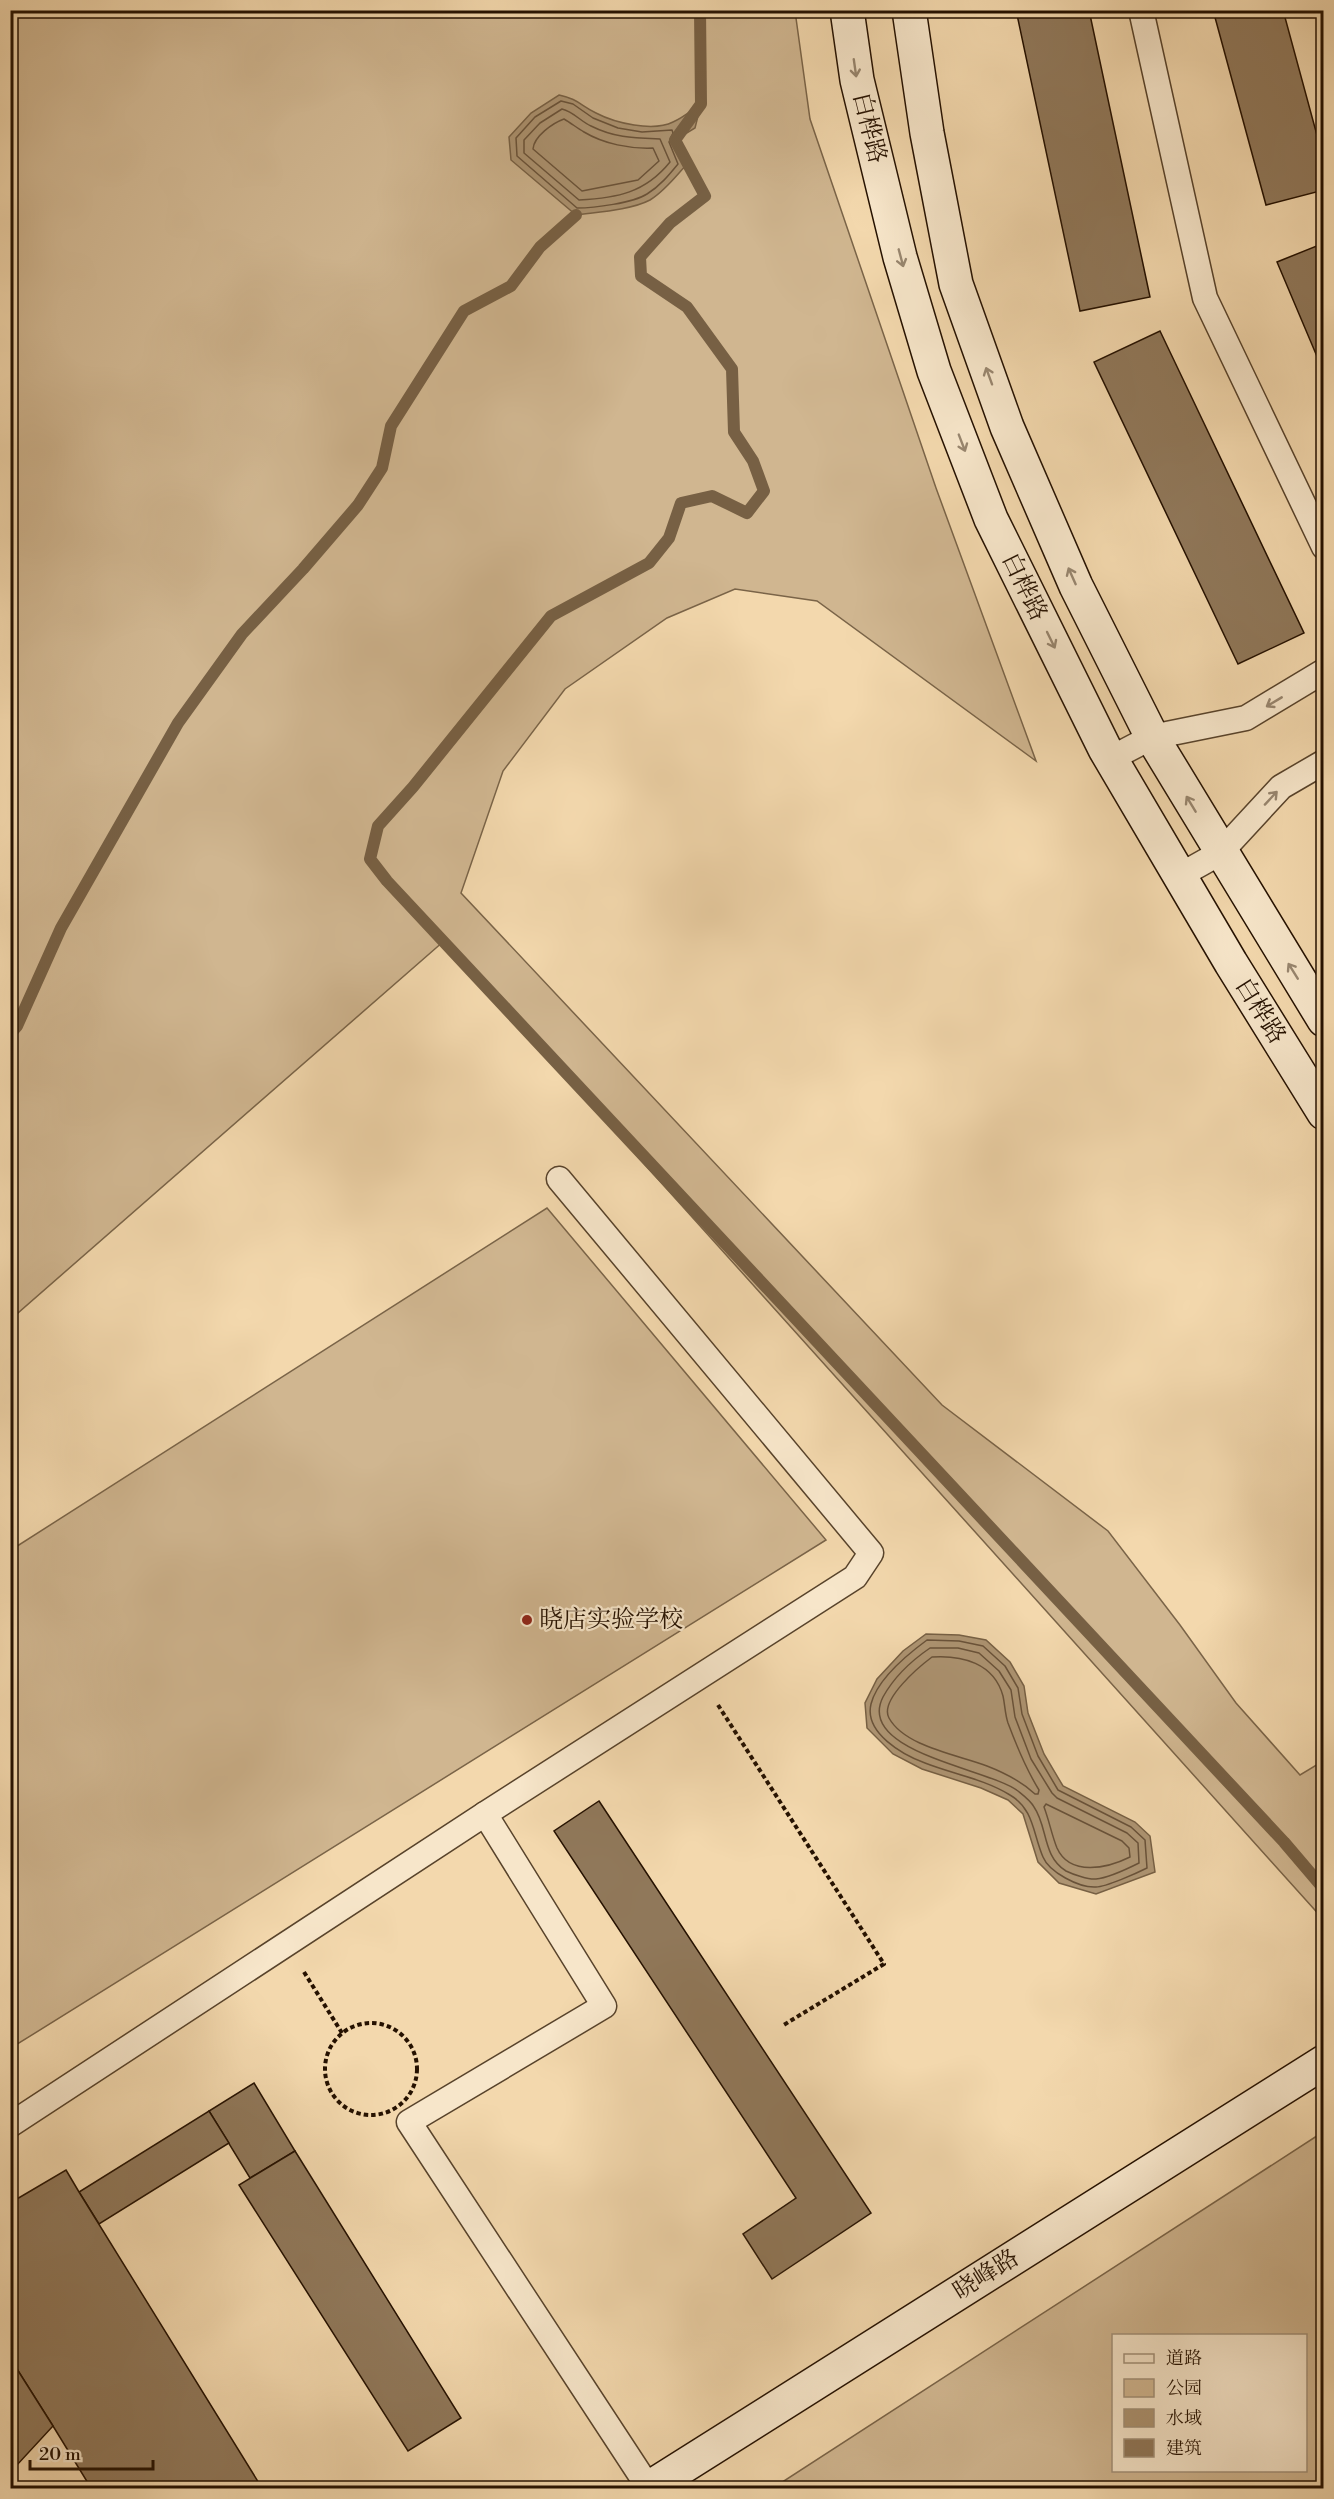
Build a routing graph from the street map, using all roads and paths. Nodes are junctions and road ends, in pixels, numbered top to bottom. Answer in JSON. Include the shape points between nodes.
{"nodes":[{"id":1,"x":847,"y":10,"type":"edge"},
{"id":2,"x":909,"y":10,"type":"edge"},
{"id":3,"x":1141,"y":10,"type":"edge"},
{"id":4,"x":1323,"y":547,"type":"edge"},
{"id":5,"x":1323,"y":671,"type":"edge"},
{"id":6,"x":1152,"y":737,"type":"junction"},
{"id":7,"x":1110,"y":759,"type":"junction"},
{"id":8,"x":1323,"y":762,"type":"edge"},
{"id":9,"x":1220,"y":853,"type":"junction"},
{"id":10,"x":1179,"y":876,"type":"junction"},
{"id":11,"x":1323,"y":1020,"type":"edge"},
{"id":12,"x":1323,"y":1113,"type":"edge"},
{"id":13,"x":559,"y":1179,"type":"dead end"},
{"id":14,"x":700,"y":1677,"type":"junction"},
{"id":15,"x":485,"y":1814,"type":"junction"},
{"id":16,"x":287,"y":1944,"type":"junction"},
{"id":17,"x":782,"y":2026,"type":"dead end"},
{"id":18,"x":342,"y":2033,"type":"junction"},
{"id":19,"x":1323,"y":2062,"type":"edge"},
{"id":20,"x":10,"y":2126,"type":"edge"},
{"id":21,"x":649,"y":2488,"type":"edge"}],
"edges":[{"from":1,"to":7,"type":"street","name":"白桦路","one_way":true,"via":[[860,91],[900,257],[934,371],[991,519]]},
{"from":6,"to":2,"type":"street","name":"白桦路","one_way":true,"via":[[1077,586],[1007,427],[956,284],[927,133]]},
{"from":3,"to":4,"type":"lane","via":[[1205,298]]},
{"from":5,"to":6,"type":"lane","one_way":true,"via":[[1246,718]]},
{"from":6,"to":7,"type":"lane"},
{"from":9,"to":6,"type":"street","name":"白桦路","one_way":true},
{"from":7,"to":10,"type":"street","name":"白桦路"},
{"from":9,"to":8,"type":"lane","one_way":true,"via":[[1281,787]]},
{"from":9,"to":10,"type":"lane"},
{"from":11,"to":9,"type":"street","name":"白桦路","one_way":true},
{"from":10,"to":12,"type":"street","name":"白桦路"},
{"from":13,"to":14,"type":"lane","via":[[871,1552],[855,1577]]},
{"from":14,"to":15,"type":"lane"},
{"from":14,"to":17,"type":"path","via":[[884,1964]]},
{"from":15,"to":16,"type":"lane"},
{"from":15,"to":21,"type":"lane","via":[[604,2006],[409,2122]]},
{"from":16,"to":18,"type":"path"},
{"from":16,"to":20,"type":"lane"},
{"from":18,"to":18,"type":"path","via":[[331,2045],[326,2060],[325,2076],[330,2091],[340,2104],[368,2116],[396,2109],[407,2099],[416,2079],[417,2058],[411,2044],[387,2025],[371,2022]]},
{"from":19,"to":21,"type":"street","name":"晓峰路"}]}
